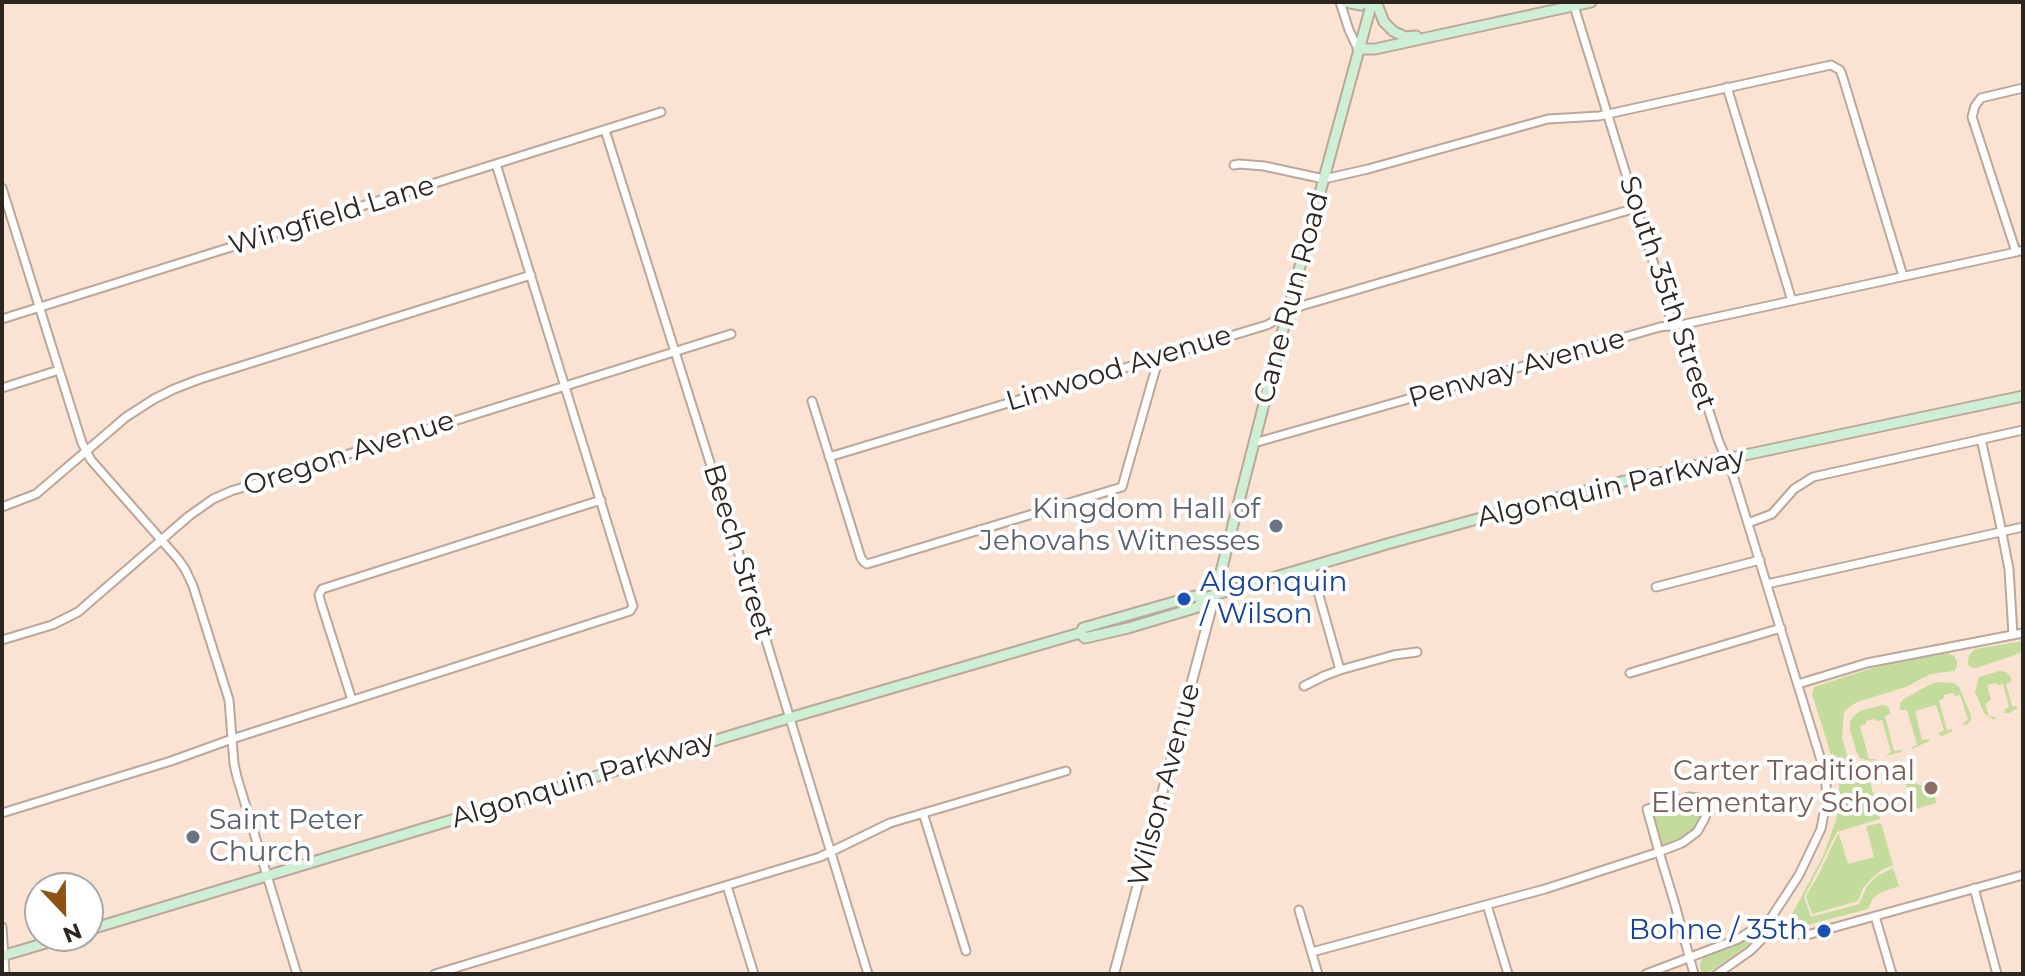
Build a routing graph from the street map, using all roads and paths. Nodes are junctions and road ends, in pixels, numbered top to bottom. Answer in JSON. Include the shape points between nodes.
{"nodes":[{"id":1,"x":1342,"y":2,"type":"edge"},
{"id":2,"x":1366,"y":2,"type":"edge"},
{"id":3,"x":1374,"y":2,"type":"edge"},
{"id":4,"x":1591,"y":2,"type":"edge"},
{"id":5,"x":1574,"y":6,"type":"junction"},
{"id":6,"x":1439,"y":35,"type":"junction"},
{"id":7,"x":1358,"y":49,"type":"junction"},
{"id":8,"x":1727,"y":87,"type":"junction"},
{"id":9,"x":2023,"y":88,"type":"edge"},
{"id":10,"x":661,"y":112,"type":"dead end"},
{"id":11,"x":1607,"y":114,"type":"junction"},
{"id":12,"x":605,"y":130,"type":"junction"},
{"id":13,"x":496,"y":164,"type":"junction"},
{"id":14,"x":1234,"y":165,"type":"dead end"},
{"id":15,"x":1324,"y":179,"type":"junction"},
{"id":16,"x":2,"y":188,"type":"edge"},
{"id":17,"x":1636,"y":208,"type":"junction"},
{"id":18,"x":2019,"y":251,"type":"edge"},
{"id":19,"x":531,"y":275,"type":"junction"},
{"id":20,"x":1903,"y":276,"type":"junction"},
{"id":21,"x":1792,"y":301,"type":"junction"},
{"id":22,"x":39,"y":307,"type":"junction"},
{"id":23,"x":1287,"y":314,"type":"junction"},
{"id":24,"x":2,"y":319,"type":"edge"},
{"id":25,"x":1673,"y":326,"type":"junction"},
{"id":26,"x":731,"y":334,"type":"dead end"},
{"id":27,"x":675,"y":352,"type":"junction"},
{"id":28,"x":1159,"y":357,"type":"junction"},
{"id":29,"x":59,"y":370,"type":"junction"},
{"id":30,"x":566,"y":386,"type":"junction"},
{"id":31,"x":2,"y":388,"type":"edge"},
{"id":32,"x":2023,"y":396,"type":"edge"},
{"id":33,"x":812,"y":401,"type":"dead end"},
{"id":34,"x":2023,"y":430,"type":"edge"},
{"id":35,"x":1981,"y":439,"type":"junction"},
{"id":36,"x":1254,"y":443,"type":"junction"},
{"id":37,"x":86,"y":451,"type":"junction"},
{"id":38,"x":829,"y":457,"type":"junction"},
{"id":39,"x":1726,"y":459,"type":"junction"},
{"id":40,"x":601,"y":500,"type":"junction"},
{"id":41,"x":2,"y":507,"type":"edge"},
{"id":42,"x":1748,"y":523,"type":"junction"},
{"id":43,"x":2023,"y":527,"type":"edge"},
{"id":44,"x":2002,"y":532,"type":"junction"},
{"id":45,"x":161,"y":539,"type":"junction"},
{"id":46,"x":1760,"y":560,"type":"junction"},
{"id":47,"x":1311,"y":567,"type":"junction"},
{"id":48,"x":1767,"y":584,"type":"junction"},
{"id":49,"x":1656,"y":587,"type":"dead end"},
{"id":50,"x":1215,"y":595,"type":"junction"},
{"id":51,"x":1781,"y":628,"type":"junction"},
{"id":52,"x":2023,"y":633,"type":"edge"},
{"id":53,"x":2013,"y":635,"type":"junction"},
{"id":54,"x":2,"y":640,"type":"edge"},
{"id":55,"x":1417,"y":652,"type":"dead end"},
{"id":56,"x":1340,"y":670,"type":"junction"},
{"id":57,"x":1630,"y":673,"type":"dead end"},
{"id":58,"x":1798,"y":684,"type":"junction"},
{"id":59,"x":1304,"y":686,"type":"dead end"},
{"id":60,"x":352,"y":700,"type":"junction"},
{"id":61,"x":789,"y":718,"type":"junction"},
{"id":62,"x":232,"y":739,"type":"junction"},
{"id":63,"x":1066,"y":771,"type":"dead end"},
{"id":64,"x":2,"y":813,"type":"edge"},
{"id":65,"x":923,"y":813,"type":"junction"},
{"id":66,"x":831,"y":852,"type":"junction"},
{"id":67,"x":1659,"y":852,"type":"junction"},
{"id":68,"x":2023,"y":875,"type":"edge"},
{"id":69,"x":267,"y":876,"type":"junction"},
{"id":70,"x":727,"y":886,"type":"junction"},
{"id":71,"x":1974,"y":888,"type":"junction"},
{"id":72,"x":1487,"y":905,"type":"junction"},
{"id":73,"x":1299,"y":910,"type":"dead end"},
{"id":74,"x":1875,"y":916,"type":"junction"},
{"id":75,"x":1771,"y":918,"type":"junction"},
{"id":76,"x":104,"y":925,"type":"edge"},
{"id":77,"x":2,"y":927,"type":"edge"},
{"id":78,"x":24,"y":950,"type":"edge"},
{"id":79,"x":966,"y":951,"type":"dead end"},
{"id":80,"x":1312,"y":952,"type":"junction"},
{"id":81,"x":3,"y":956,"type":"edge"},
{"id":82,"x":1689,"y":958,"type":"junction"},
{"id":83,"x":1694,"y":973,"type":"edge"},
{"id":84,"x":5,"y":974,"type":"edge"},
{"id":85,"x":297,"y":974,"type":"edge"},
{"id":86,"x":435,"y":974,"type":"edge"},
{"id":87,"x":754,"y":974,"type":"edge"},
{"id":88,"x":868,"y":974,"type":"edge"},
{"id":89,"x":1114,"y":974,"type":"edge"},
{"id":90,"x":1318,"y":974,"type":"edge"},
{"id":91,"x":1508,"y":974,"type":"edge"},
{"id":92,"x":1646,"y":974,"type":"edge"},
{"id":93,"x":1717,"y":974,"type":"edge"},
{"id":94,"x":1892,"y":974,"type":"edge"},
{"id":95,"x":1997,"y":974,"type":"edge"}],
"edges":[{"from":1,"to":2,"type":"main road"},
{"from":1,"to":7,"type":"street"},
{"from":3,"to":6,"type":"main road","via":[[1393,31],[1405,37]]},
{"from":3,"to":7,"type":"main road","name":"Cane Run Road"},
{"from":4,"to":5,"type":"main road"},
{"from":5,"to":6,"type":"main road"},
{"from":5,"to":11,"type":"street","name":"South 35th Street"},
{"from":6,"to":7,"type":"main road"},
{"from":7,"to":15,"type":"main road","name":"Cane Run Road"},
{"from":8,"to":11,"type":"street"},
{"from":8,"to":20,"type":"street","via":[[1831,65],[1838,68]]},
{"from":8,"to":21,"type":"street"},
{"from":9,"to":18,"type":"street","name":"Penway Avenue","via":[[1981,98],[1972,117]]},
{"from":10,"to":12,"type":"street","name":"Wingfield Lane"},
{"from":11,"to":15,"type":"street","via":[[1548,119]]},
{"from":11,"to":17,"type":"street","name":"South 35th Street"},
{"from":12,"to":13,"type":"street","name":"Wingfield Lane"},
{"from":12,"to":27,"type":"street","name":"Beech Street"},
{"from":13,"to":19,"type":"street"},
{"from":13,"to":22,"type":"street","name":"Wingfield Lane"},
{"from":14,"to":15,"type":"street"},
{"from":15,"to":23,"type":"main road","name":"Cane Run Road"},
{"from":16,"to":22,"type":"street"},
{"from":17,"to":23,"type":"street","name":"Linwood Avenue"},
{"from":17,"to":25,"type":"street","name":"South 35th Street"},
{"from":18,"to":20,"type":"street","name":"Penway Avenue"},
{"from":19,"to":30,"type":"street"},
{"from":19,"to":37,"type":"street","via":[[174,389],[126,417]]},
{"from":20,"to":21,"type":"street","name":"Penway Avenue"},
{"from":21,"to":25,"type":"street","name":"Penway Avenue"},
{"from":22,"to":24,"type":"street","name":"Wingfield Lane"},
{"from":22,"to":29,"type":"street"},
{"from":23,"to":28,"type":"street","name":"Linwood Avenue","via":[[1267,325]]},
{"from":23,"to":36,"type":"main road","name":"Cane Run Road"},
{"from":25,"to":36,"type":"street","name":"Penway Avenue"},
{"from":25,"to":39,"type":"street","name":"South 35th Street","via":[[1696,371]]},
{"from":26,"to":27,"type":"street","name":"Oregon Avenue"},
{"from":27,"to":30,"type":"street","name":"Oregon Avenue"},
{"from":27,"to":61,"type":"street","name":"Beech Street"},
{"from":28,"to":38,"type":"street","name":"Linwood Avenue"},
{"from":28,"to":38,"type":"street","via":[[1122,487],[867,564]]},
{"from":29,"to":31,"type":"street"},
{"from":29,"to":37,"type":"street"},
{"from":30,"to":40,"type":"street"},
{"from":30,"to":45,"type":"street","name":"Oregon Avenue","via":[[231,491]]},
{"from":32,"to":39,"type":"main road","name":"Algonquin Parkway"},
{"from":33,"to":38,"type":"street"},
{"from":34,"to":35,"type":"street"},
{"from":35,"to":42,"type":"street","via":[[1813,477],[1798,485],[1772,514]]},
{"from":35,"to":44,"type":"street"},
{"from":36,"to":50,"type":"main road","name":"Cane Run Road"},
{"from":37,"to":41,"type":"street","via":[[36,494]]},
{"from":37,"to":45,"type":"street"},
{"from":39,"to":42,"type":"street","name":"South 35th Street"},
{"from":39,"to":47,"type":"main road","name":"Algonquin Parkway","via":[[1524,506]]},
{"from":40,"to":60,"type":"street","via":[[632,603],[628,613]]},
{"from":40,"to":60,"type":"street","via":[[322,589],[321,603]]},
{"from":42,"to":46,"type":"street","name":"South 35th Street"},
{"from":43,"to":44,"type":"street"},
{"from":44,"to":48,"type":"street"},
{"from":44,"to":53,"type":"street"},
{"from":45,"to":54,"type":"street","name":"Oregon Avenue","via":[[78,612]]},
{"from":45,"to":62,"type":"street","via":[[193,586],[229,700]]},
{"from":46,"to":48,"type":"street","name":"South 35th Street"},
{"from":46,"to":49,"type":"street"},
{"from":47,"to":50,"type":"main road","name":"Algonquin Parkway"},
{"from":47,"to":56,"type":"street"},
{"from":48,"to":51,"type":"street","name":"South 35th Street"},
{"from":50,"to":61,"type":"main road","name":"Algonquin Parkway","via":[[1083,628]]},
{"from":50,"to":89,"type":"street","name":"Wilson Avenue"},
{"from":51,"to":57,"type":"street"},
{"from":51,"to":58,"type":"street","name":"South 35th Street"},
{"from":52,"to":53,"type":"street"},
{"from":53,"to":58,"type":"street","via":[[1879,660]]},
{"from":55,"to":56,"type":"street"},
{"from":56,"to":59,"type":"street"},
{"from":58,"to":75,"type":"street","name":"South 35th Street","via":[[1825,773],[1826,810],[1812,851]]},
{"from":60,"to":62,"type":"street"},
{"from":61,"to":66,"type":"street","name":"Beech Street"},
{"from":61,"to":69,"type":"main road","name":"Algonquin Parkway"},
{"from":62,"to":64,"type":"street"},
{"from":62,"to":69,"type":"street","via":[[237,777]]},
{"from":63,"to":65,"type":"street"},
{"from":65,"to":66,"type":"street"},
{"from":65,"to":79,"type":"street"},
{"from":66,"to":70,"type":"street"},
{"from":66,"to":88,"type":"street","name":"Beech Street"},
{"from":67,"to":67,"type":"street","via":[[1697,832],[1707,810],[1702,801],[1689,797],[1647,809]]},
{"from":67,"to":72,"type":"street"},
{"from":67,"to":82,"type":"street"},
{"from":68,"to":71,"type":"street"},
{"from":69,"to":76,"type":"main road","name":"Algonquin Parkway"},
{"from":69,"to":85,"type":"street"},
{"from":70,"to":86,"type":"street"},
{"from":70,"to":87,"type":"street"},
{"from":71,"to":74,"type":"street"},
{"from":71,"to":95,"type":"street"},
{"from":72,"to":80,"type":"street"},
{"from":72,"to":91,"type":"street"},
{"from":73,"to":80,"type":"street"},
{"from":74,"to":75,"type":"street","via":[[1807,935],[1786,933]]},
{"from":74,"to":94,"type":"street"},
{"from":75,"to":82,"type":"street","via":[[1738,939]]},
{"from":75,"to":93,"type":"street","via":[[1764,937]]},
{"from":77,"to":81,"type":"street"},
{"from":78,"to":81,"type":"main road"},
{"from":80,"to":90,"type":"street"},
{"from":81,"to":84,"type":"street"},
{"from":82,"to":83,"type":"street"},
{"from":82,"to":92,"type":"street"}]}
